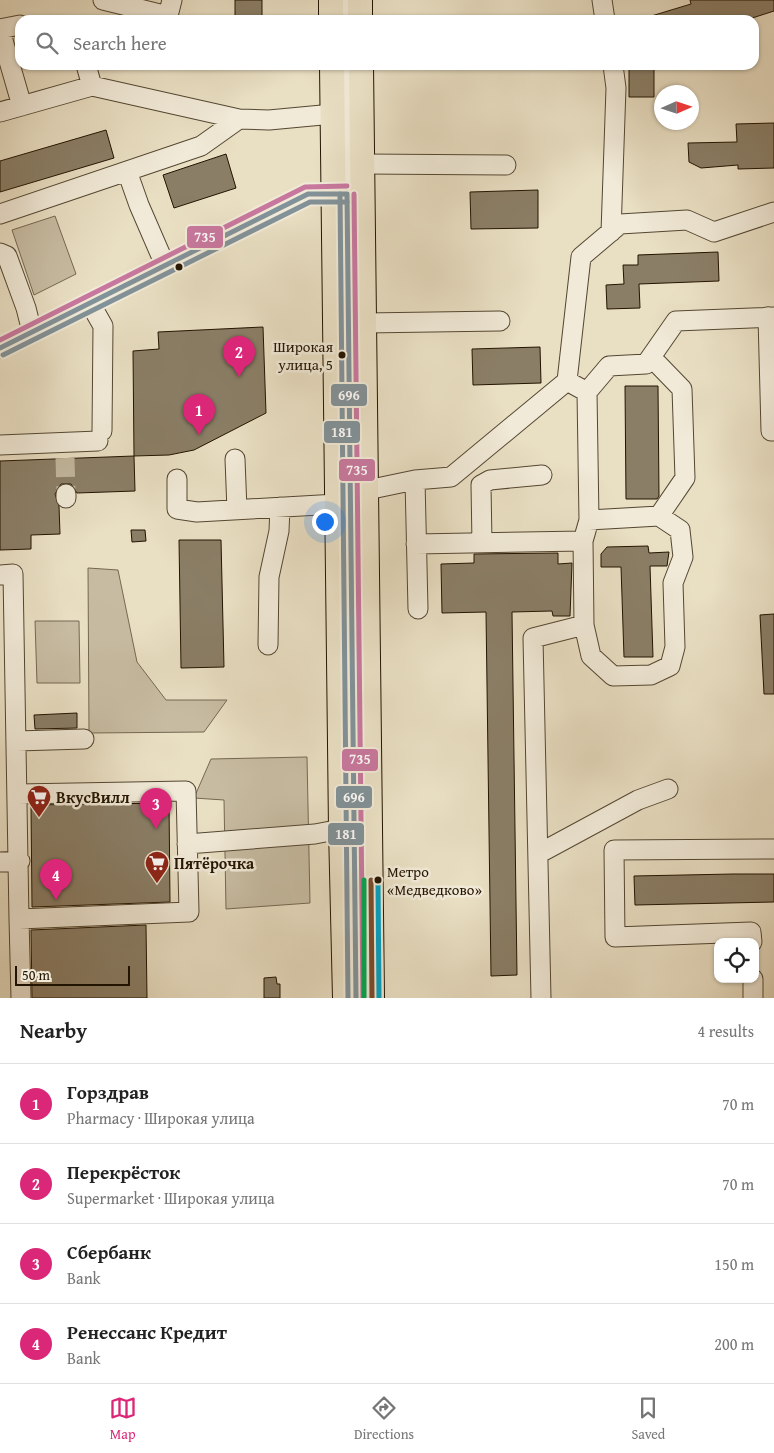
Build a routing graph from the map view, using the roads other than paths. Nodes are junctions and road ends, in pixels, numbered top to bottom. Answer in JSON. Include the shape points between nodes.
{"nodes":[{"id":1,"x":103,"y":0,"type":"edge"},
{"id":2,"x":172,"y":0,"type":"edge"},
{"id":3,"x":331,"y":0,"type":"edge"},
{"id":4,"x":344,"y":0,"type":"edge"},
{"id":5,"x":360,"y":0,"type":"edge"},
{"id":6,"x":602,"y":0,"type":"edge"},
{"id":7,"x":164,"y":15,"type":"edge"},
{"id":8,"x":168,"y":15,"type":"edge"},
{"id":9,"x":331,"y":15,"type":"edge"},
{"id":10,"x":345,"y":15,"type":"edge"},
{"id":11,"x":360,"y":15,"type":"edge"},
{"id":12,"x":604,"y":15,"type":"edge"},
{"id":13,"x":15,"y":26,"type":"edge"},
{"id":14,"x":0,"y":30,"type":"edge"},
{"id":15,"x":87,"y":70,"type":"edge"},
{"id":16,"x":332,"y":70,"type":"edge"},
{"id":17,"x":345,"y":70,"type":"edge"},
{"id":18,"x":361,"y":70,"type":"edge"},
{"id":19,"x":614,"y":70,"type":"edge"},
{"id":20,"x":92,"y":86,"type":"junction"},
{"id":21,"x":22,"y":106,"type":"junction"},
{"id":22,"x":0,"y":112,"type":"edge"},
{"id":23,"x":333,"y":114,"type":"junction"},
{"id":24,"x":239,"y":120,"type":"junction"},
{"id":25,"x":363,"y":164,"type":"junction"},
{"id":26,"x":506,"y":165,"type":"dead end"},
{"id":27,"x":128,"y":171,"type":"junction"},
{"id":28,"x":348,"y":194,"type":"junction"},
{"id":29,"x":774,"y":212,"type":"edge"},
{"id":30,"x":0,"y":214,"type":"edge"},
{"id":31,"x":611,"y":232,"type":"junction"},
{"id":32,"x":0,"y":253,"type":"edge"},
{"id":33,"x":165,"y":265,"type":"junction"},
{"id":34,"x":90,"y":303,"type":"junction"},
{"id":35,"x":771,"y":317,"type":"edge"},
{"id":36,"x":500,"y":321,"type":"dead end"},
{"id":37,"x":365,"y":323,"type":"junction"},
{"id":38,"x":32,"y":332,"type":"junction"},
{"id":39,"x":0,"y":348,"type":"edge"},
{"id":40,"x":651,"y":357,"type":"junction"},
{"id":41,"x":567,"y":381,"type":"junction"},
{"id":42,"x":587,"y":392,"type":"junction"},
{"id":43,"x":774,"y":431,"type":"edge"},
{"id":44,"x":0,"y":445,"type":"edge"},
{"id":45,"x":235,"y":459,"type":"dead end"},
{"id":46,"x":542,"y":475,"type":"dead end"},
{"id":47,"x":177,"y":479,"type":"dead end"},
{"id":48,"x":415,"y":480,"type":"junction"},
{"id":49,"x":367,"y":490,"type":"junction"},
{"id":50,"x":336,"y":504,"type":"junction"},
{"id":51,"x":280,"y":508,"type":"junction"},
{"id":52,"x":237,"y":510,"type":"junction"},
{"id":53,"x":659,"y":516,"type":"junction"},
{"id":54,"x":589,"y":520,"type":"junction"},
{"id":55,"x":583,"y":541,"type":"junction"},
{"id":56,"x":482,"y":543,"type":"junction"},
{"id":57,"x":416,"y":544,"type":"junction"},
{"id":58,"x":0,"y":575,"type":"edge"},
{"id":59,"x":418,"y":609,"type":"dead end"},
{"id":60,"x":584,"y":625,"type":"junction"},
{"id":61,"x":268,"y":645,"type":"dead end"},
{"id":62,"x":84,"y":739,"type":"dead end"},
{"id":63,"x":17,"y":741,"type":"junction"},
{"id":64,"x":354,"y":775,"type":"junction"},
{"id":65,"x":668,"y":790,"type":"dead end"},
{"id":66,"x":18,"y":794,"type":"junction"},
{"id":67,"x":341,"y":829,"type":"junction"},
{"id":68,"x":187,"y":844,"type":"junction"},
{"id":69,"x":774,"y":849,"type":"edge"},
{"id":70,"x":538,"y":854,"type":"junction"},
{"id":71,"x":20,"y":861,"type":"junction"},
{"id":72,"x":0,"y":862,"type":"edge"},
{"id":73,"x":19,"y":919,"type":"junction"},
{"id":74,"x":752,"y":938,"type":"edge"},
{"id":75,"x":753,"y":983,"type":"edge"},
{"id":76,"x":21,"y":998,"type":"edge"},
{"id":77,"x":345,"y":998,"type":"edge"},
{"id":78,"x":356,"y":998,"type":"edge"},
{"id":79,"x":372,"y":998,"type":"edge"},
{"id":80,"x":541,"y":998,"type":"edge"},
{"id":81,"x":753,"y":998,"type":"edge"}],
"edges":[{"from":1,"to":7,"type":"street"},
{"from":2,"to":8,"type":"street"},
{"from":3,"to":9,"type":"main road"},
{"from":4,"to":10,"type":"street"},
{"from":5,"to":11,"type":"main road"},
{"from":6,"to":12,"type":"street"},
{"from":13,"to":14,"type":"street"},
{"from":14,"to":21,"type":"street"},
{"from":15,"to":20,"type":"street"},
{"from":16,"to":23,"type":"main road"},
{"from":17,"to":28,"type":"street"},
{"from":18,"to":25,"type":"main road"},
{"from":19,"to":31,"type":"street","via":[[616,88]]},
{"from":20,"to":21,"type":"street"},
{"from":20,"to":24,"type":"street"},
{"from":21,"to":22,"type":"street"},
{"from":23,"to":24,"type":"street"},
{"from":23,"to":28,"type":"main road"},
{"from":24,"to":27,"type":"street","via":[[201,146]]},
{"from":25,"to":26,"type":"street"},
{"from":25,"to":28,"type":"main road"},
{"from":27,"to":30,"type":"street"},
{"from":27,"to":33,"type":"street"},
{"from":28,"to":33,"type":"street","via":[[308,194]]},
{"from":28,"to":37,"type":"main road"},
{"from":28,"to":50,"type":"main road"},
{"from":28,"to":64,"type":"street"},
{"from":29,"to":31,"type":"street","via":[[714,232],[687,220],[620,224]]},
{"from":31,"to":41,"type":"street","via":[[581,257]]},
{"from":32,"to":38,"type":"street","via":[[7,256]]},
{"from":33,"to":34,"type":"street"},
{"from":34,"to":38,"type":"street"},
{"from":34,"to":44,"type":"street","via":[[103,326],[100,436],[65,450]]},
{"from":35,"to":40,"type":"street","via":[[676,322]]},
{"from":35,"to":43,"type":"street","via":[[771,431]]},
{"from":36,"to":37,"type":"street"},
{"from":37,"to":49,"type":"main road"},
{"from":38,"to":39,"type":"street"},
{"from":40,"to":42,"type":"street","via":[[646,364],[609,366]]},
{"from":40,"to":53,"type":"street","via":[[682,389],[685,478]]},
{"from":41,"to":42,"type":"street"},
{"from":41,"to":48,"type":"street","via":[[451,477]]},
{"from":42,"to":54,"type":"street"},
{"from":45,"to":52,"type":"street"},
{"from":46,"to":56,"type":"street","via":[[490,480],[481,484],[488,503]]},
{"from":47,"to":52,"type":"street","via":[[177,508],[197,512]]},
{"from":48,"to":49,"type":"street"},
{"from":48,"to":57,"type":"street"},
{"from":49,"to":64,"type":"main road"},
{"from":50,"to":51,"type":"street"},
{"from":50,"to":64,"type":"main road"},
{"from":51,"to":52,"type":"street"},
{"from":51,"to":61,"type":"street","via":[[280,531],[269,577]]},
{"from":53,"to":54,"type":"street"},
{"from":53,"to":60,"type":"street","via":[[680,530],[682,557],[673,583],[675,647],[670,666],[651,675],[613,676],[591,656]]},
{"from":54,"to":55,"type":"street"},
{"from":55,"to":56,"type":"street"},
{"from":55,"to":60,"type":"street"},
{"from":56,"to":57,"type":"street"},
{"from":57,"to":59,"type":"street"},
{"from":58,"to":63,"type":"street","via":[[13,574]]},
{"from":60,"to":70,"type":"street","via":[[533,638]]},
{"from":62,"to":63,"type":"street"},
{"from":63,"to":66,"type":"street"},
{"from":64,"to":67,"type":"main road"},
{"from":64,"to":78,"type":"street"},
{"from":64,"to":79,"type":"main road"},
{"from":65,"to":70,"type":"street","via":[[638,800]]},
{"from":66,"to":68,"type":"street","via":[[186,791]]},
{"from":66,"to":71,"type":"street"},
{"from":67,"to":68,"type":"street"},
{"from":67,"to":77,"type":"main road"},
{"from":68,"to":73,"type":"street","via":[[189,912]]},
{"from":69,"to":74,"type":"street","via":[[614,850],[615,937],[751,932]]},
{"from":70,"to":80,"type":"street"},
{"from":71,"to":72,"type":"street"},
{"from":71,"to":73,"type":"street"},
{"from":73,"to":76,"type":"street"},
{"from":75,"to":81,"type":"street"}]}
